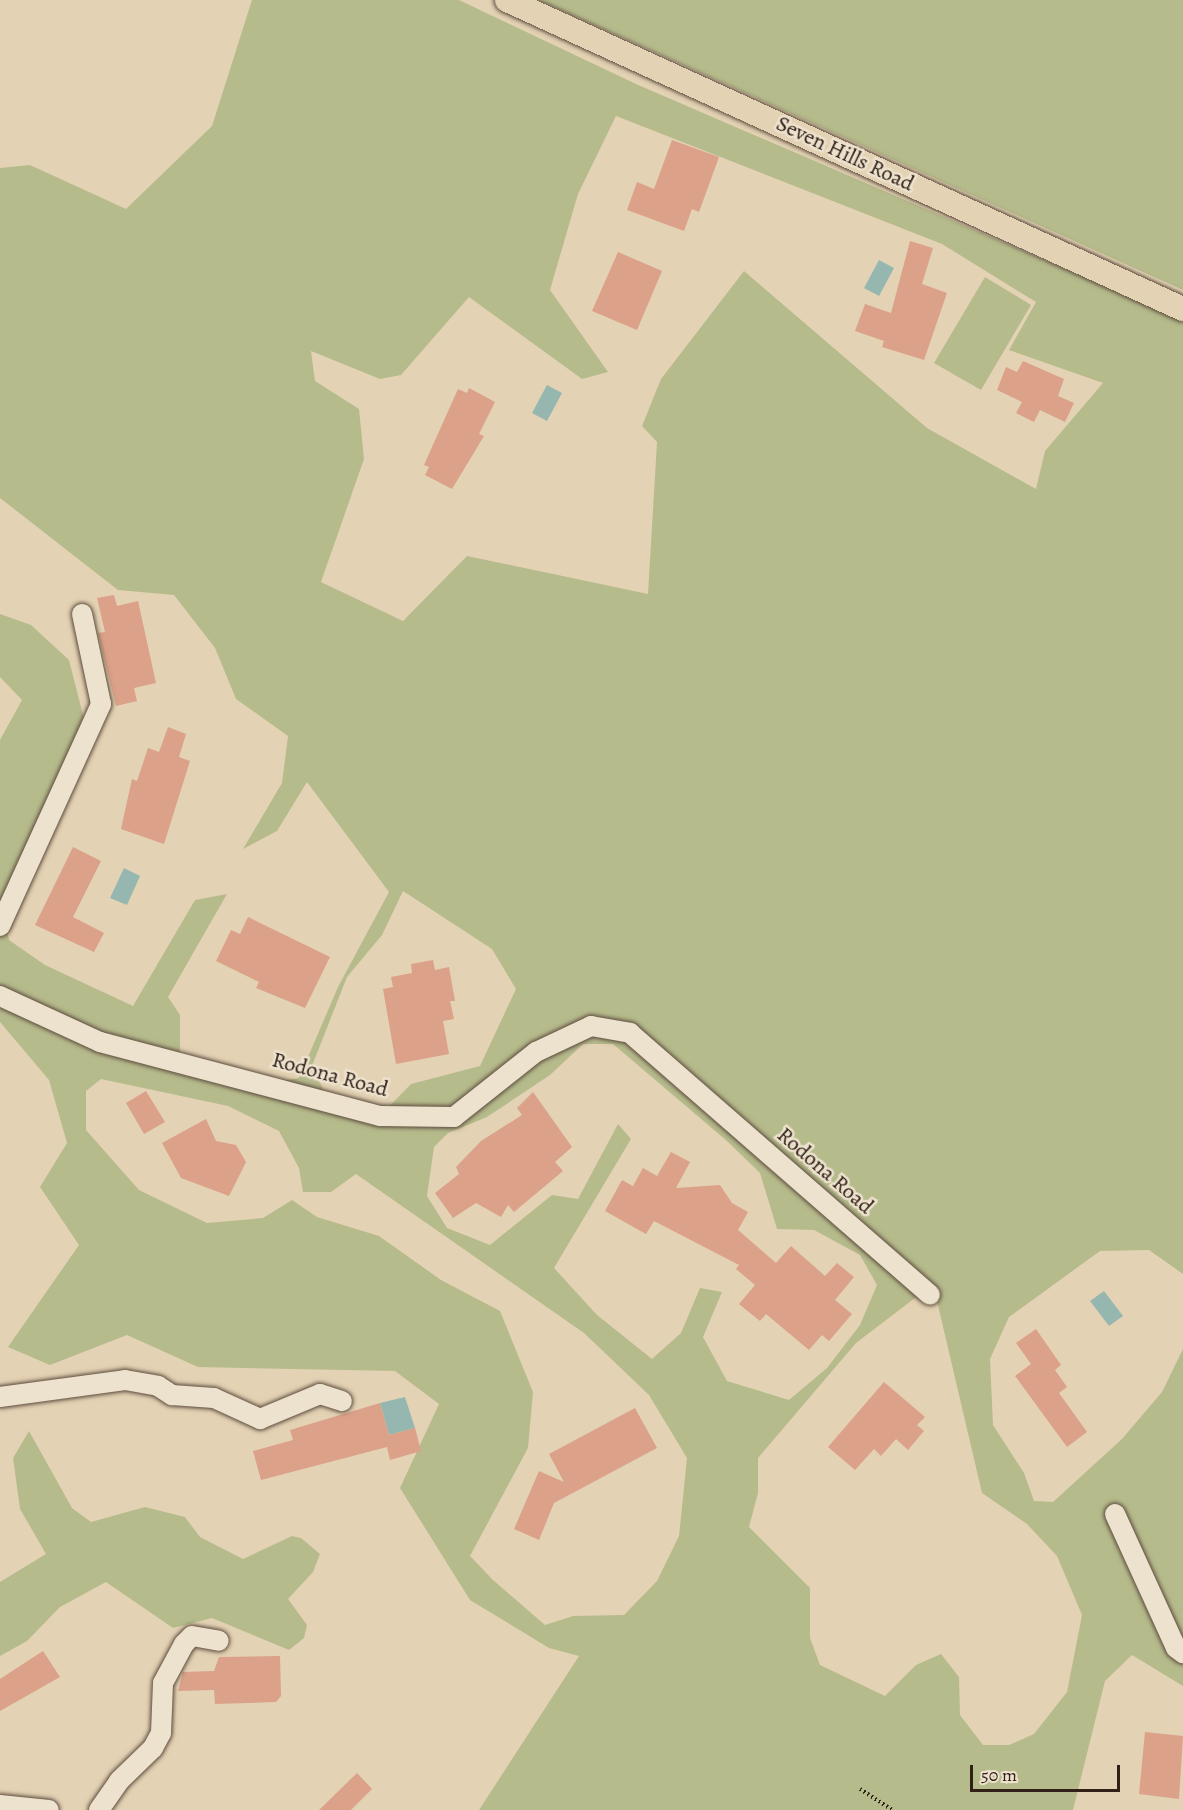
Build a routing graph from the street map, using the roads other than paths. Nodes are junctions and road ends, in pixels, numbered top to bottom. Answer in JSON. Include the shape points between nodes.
{"nodes":[{"id":1,"x":507,"y":0,"type":"edge"},
{"id":2,"x":1183,"y":309,"type":"edge"},
{"id":3,"x":82,"y":614,"type":"dead end"},
{"id":4,"x":0,"y":926,"type":"edge"},
{"id":5,"x":0,"y":996,"type":"edge"},
{"id":6,"x":930,"y":1295,"type":"dead end"},
{"id":7,"x":0,"y":1397,"type":"edge"},
{"id":8,"x":342,"y":1401,"type":"dead end"},
{"id":9,"x":1116,"y":1514,"type":"dead end"},
{"id":10,"x":219,"y":1641,"type":"dead end"},
{"id":11,"x":1183,"y":1653,"type":"edge"},
{"id":12,"x":0,"y":1805,"type":"edge"},
{"id":13,"x":49,"y":1810,"type":"edge"},
{"id":14,"x":99,"y":1810,"type":"edge"}],
"edges":[{"from":1,"to":2,"type":"main road","name":"Seven Hills Road"},
{"from":3,"to":4,"type":"street","via":[[101,704]]},
{"from":5,"to":6,"type":"street","name":"Rodona Road","via":[[100,1042],[380,1116],[454,1118],[536,1052],[591,1026],[630,1033]]},
{"from":7,"to":8,"type":"street","via":[[125,1380],[158,1386],[172,1395],[214,1398],[260,1419],[321,1394]]},
{"from":9,"to":11,"type":"street","via":[[1176,1648]]},
{"from":10,"to":14,"type":"street","via":[[192,1636],[184,1644],[163,1683],[161,1733],[153,1748],[119,1781]]},
{"from":12,"to":13,"type":"street"}]}
